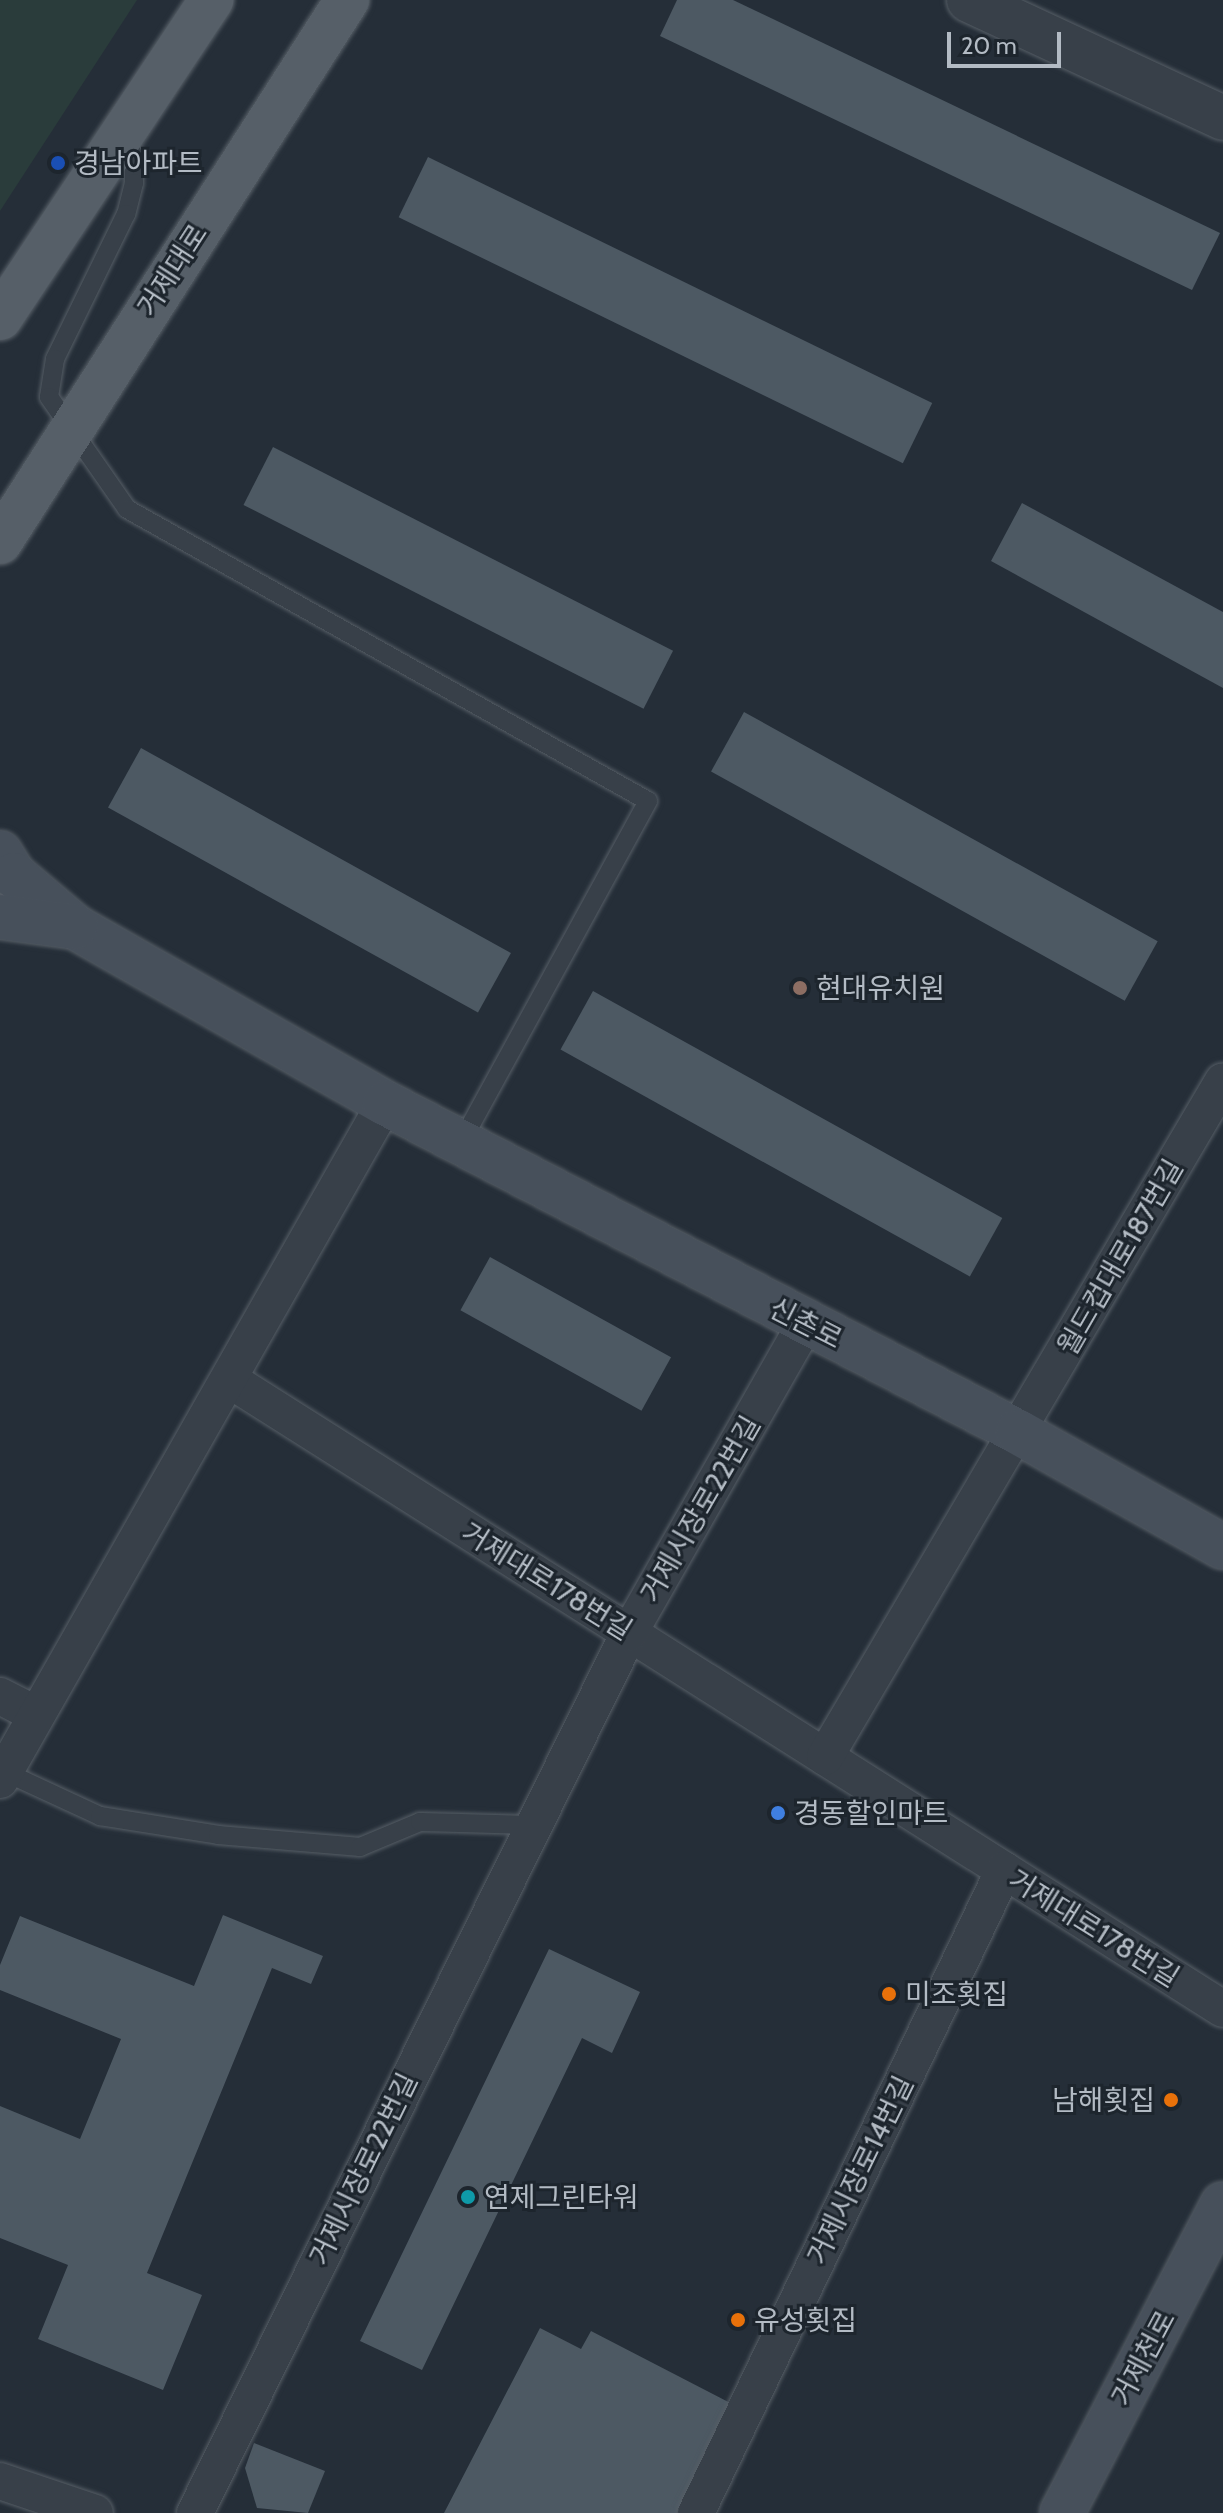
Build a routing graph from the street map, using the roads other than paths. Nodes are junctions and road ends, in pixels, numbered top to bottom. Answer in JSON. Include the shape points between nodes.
{"nodes":[{"id":1,"x":211,"y":0,"type":"edge"},
{"id":2,"x":347,"y":0,"type":"edge"},
{"id":3,"x":969,"y":0,"type":"edge"},
{"id":4,"x":1223,"y":118,"type":"edge"},
{"id":5,"x":121,"y":133,"type":"junction"},
{"id":6,"x":1,"y":316,"type":"edge"},
{"id":7,"x":69,"y":429,"type":"junction"},
{"id":8,"x":0,"y":542,"type":"edge"},
{"id":9,"x":0,"y":853,"type":"edge"},
{"id":10,"x":0,"y":917,"type":"edge"},
{"id":11,"x":75,"y":927,"type":"junction"},
{"id":12,"x":1218,"y":1100,"type":"edge"},
{"id":13,"x":385,"y":1103,"type":"junction"},
{"id":14,"x":461,"y":1143,"type":"junction"},
{"id":15,"x":806,"y":1323,"type":"junction"},
{"id":16,"x":230,"y":1380,"type":"junction"},
{"id":17,"x":1018,"y":1432,"type":"junction"},
{"id":18,"x":1223,"y":1547,"type":"edge"},
{"id":19,"x":629,"y":1633,"type":"junction"},
{"id":20,"x":0,"y":1696,"type":"edge"},
{"id":21,"x":34,"y":1713,"type":"junction"},
{"id":22,"x":825,"y":1757,"type":"junction"},
{"id":23,"x":2,"y":1776,"type":"edge"},
{"id":24,"x":531,"y":1825,"type":"junction"},
{"id":25,"x":1004,"y":1870,"type":"junction"},
{"id":26,"x":1223,"y":2009,"type":"edge"},
{"id":27,"x":1223,"y":2204,"type":"edge"},
{"id":28,"x":0,"y":2481,"type":"edge"},
{"id":29,"x":95,"y":2513,"type":"edge"},
{"id":30,"x":195,"y":2513,"type":"edge"},
{"id":31,"x":696,"y":2513,"type":"edge"},
{"id":32,"x":1062,"y":2513,"type":"edge"}],
"edges":[{"from":1,"to":5,"type":"main road"},
{"from":2,"to":7,"type":"main road","name":"거제대로"},
{"from":3,"to":4,"type":"street"},
{"from":5,"to":6,"type":"main road"},
{"from":5,"to":7,"type":"lane","via":[[133,155],[134,183],[126,214],[55,359],[49,397]]},
{"from":7,"to":8,"type":"main road","name":"거제대로"},
{"from":7,"to":14,"type":"lane","via":[[127,509],[648,801]]},
{"from":9,"to":11,"type":"main road","via":[[14,875]]},
{"from":10,"to":11,"type":"main road"},
{"from":11,"to":13,"type":"main road","name":"신촌로"},
{"from":12,"to":17,"type":"street","name":"월드컵대로187번길"},
{"from":13,"to":14,"type":"main road","name":"신촌로"},
{"from":13,"to":16,"type":"street"},
{"from":14,"to":15,"type":"main road","name":"신촌로"},
{"from":15,"to":17,"type":"main road","name":"신촌로"},
{"from":15,"to":19,"type":"street","name":"거제시장로22번길"},
{"from":16,"to":19,"type":"street","name":"거제대로178번길"},
{"from":16,"to":21,"type":"street"},
{"from":17,"to":18,"type":"main road","name":"신촌로"},
{"from":17,"to":22,"type":"street","name":"월드컵대로187번길"},
{"from":19,"to":22,"type":"street","name":"거제대로178번길"},
{"from":19,"to":24,"type":"street","name":"거제시장로22번길"},
{"from":20,"to":21,"type":"street"},
{"from":21,"to":23,"type":"street"},
{"from":22,"to":25,"type":"street","name":"거제대로178번길"},
{"from":23,"to":24,"type":"lane","via":[[100,1816],[218,1835],[360,1847],[420,1822]]},
{"from":24,"to":30,"type":"street","name":"거제시장로22번길"},
{"from":25,"to":26,"type":"street","name":"거제대로178번길"},
{"from":25,"to":31,"type":"street","name":"거제시장로14번길"},
{"from":27,"to":32,"type":"main road","name":"거제천로"},
{"from":28,"to":29,"type":"street"}]}
